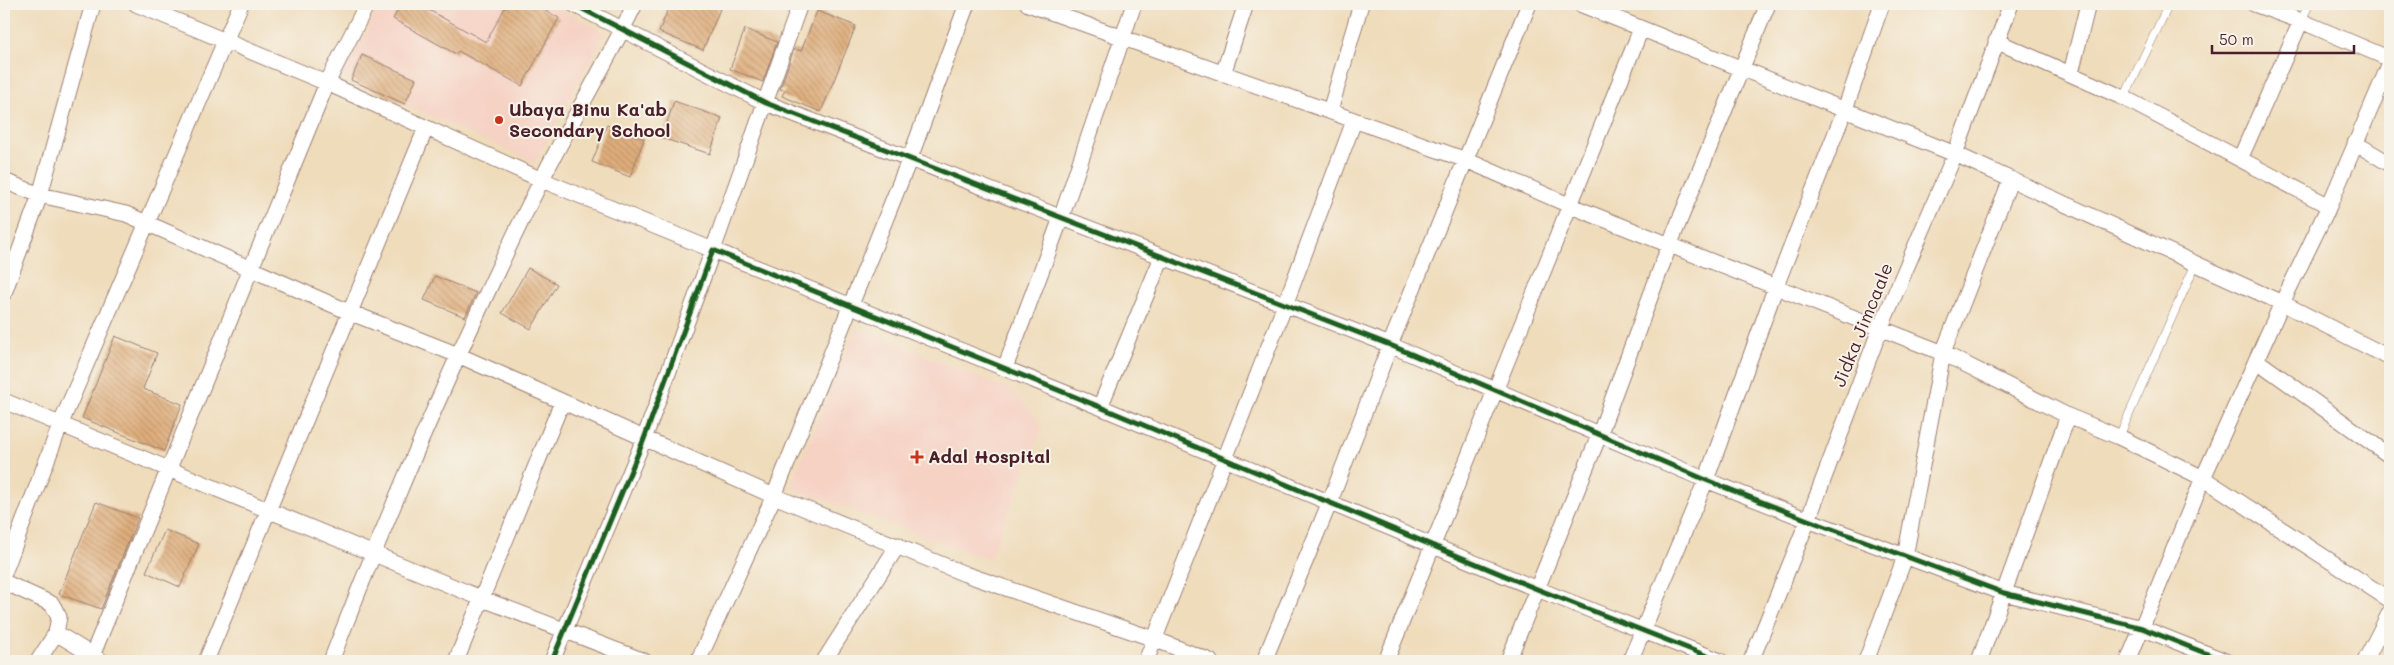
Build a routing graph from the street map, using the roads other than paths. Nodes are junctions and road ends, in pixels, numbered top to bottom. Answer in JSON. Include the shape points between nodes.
{"nodes":[{"id":1,"x":93,"y":4,"type":"edge"},
{"id":2,"x":136,"y":4,"type":"edge"},
{"id":3,"x":241,"y":4,"type":"edge"},
{"id":4,"x":367,"y":4,"type":"edge"},
{"id":5,"x":572,"y":4,"type":"edge"},
{"id":6,"x":635,"y":4,"type":"edge"},
{"id":7,"x":800,"y":4,"type":"edge"},
{"id":8,"x":966,"y":4,"type":"edge"},
{"id":9,"x":1030,"y":4,"type":"edge"},
{"id":10,"x":1134,"y":4,"type":"edge"},
{"id":11,"x":1246,"y":4,"type":"edge"},
{"id":12,"x":1361,"y":4,"type":"edge"},
{"id":13,"x":1529,"y":4,"type":"edge"},
{"id":14,"x":1768,"y":4,"type":"edge"},
{"id":15,"x":1882,"y":4,"type":"edge"},
{"id":16,"x":2011,"y":4,"type":"edge"},
{"id":17,"x":2088,"y":4,"type":"edge"},
{"id":18,"x":2169,"y":4,"type":"edge"},
{"id":19,"x":2254,"y":4,"type":"edge"},
{"id":20,"x":2309,"y":4,"type":"edge"},
{"id":21,"x":1590,"y":6,"type":"edge"},
{"id":22,"x":2301,"y":21,"type":"junction"},
{"id":23,"x":1641,"y":29,"type":"junction"},
{"id":24,"x":622,"y":31,"type":"junction"},
{"id":25,"x":1123,"y":39,"type":"junction"},
{"id":26,"x":225,"y":41,"type":"junction"},
{"id":27,"x":1996,"y":41,"type":"junction"},
{"id":28,"x":2390,"y":59,"type":"edge"},
{"id":29,"x":2390,"y":63,"type":"edge"},
{"id":30,"x":1743,"y":68,"type":"junction"},
{"id":31,"x":2071,"y":73,"type":"junction"},
{"id":32,"x":1223,"y":74,"type":"junction"},
{"id":33,"x":327,"y":83,"type":"junction"},
{"id":34,"x":2386,"y":85,"type":"edge"},
{"id":35,"x":2124,"y":98,"type":"junction"},
{"id":36,"x":766,"y":102,"type":"junction"},
{"id":37,"x":1845,"y":109,"type":"junction"},
{"id":38,"x":1330,"y":111,"type":"junction"},
{"id":39,"x":1354,"y":121,"type":"junction"},
{"id":40,"x":426,"y":128,"type":"junction"},
{"id":41,"x":2355,"y":143,"type":"junction"},
{"id":42,"x":1955,"y":154,"type":"junction"},
{"id":43,"x":910,"y":158,"type":"junction"},
{"id":44,"x":2240,"y":158,"type":"junction"},
{"id":45,"x":1466,"y":160,"type":"junction"},
{"id":46,"x":2390,"y":164,"type":"edge"},
{"id":47,"x":2012,"y":179,"type":"junction"},
{"id":48,"x":542,"y":180,"type":"junction"},
{"id":49,"x":4,"y":181,"type":"edge"},
{"id":50,"x":40,"y":195,"type":"junction"},
{"id":51,"x":1570,"y":206,"type":"junction"},
{"id":52,"x":2329,"y":206,"type":"junction"},
{"id":53,"x":1061,"y":218,"type":"junction"},
{"id":54,"x":146,"y":223,"type":"junction"},
{"id":55,"x":1669,"y":246,"type":"junction"},
{"id":56,"x":712,"y":250,"type":"junction"},
{"id":57,"x":1162,"y":257,"type":"junction"},
{"id":58,"x":2196,"y":263,"type":"junction"},
{"id":59,"x":250,"y":268,"type":"junction"},
{"id":60,"x":1776,"y":286,"type":"junction"},
{"id":61,"x":4,"y":293,"type":"edge"},
{"id":62,"x":2282,"y":302,"type":"junction"},
{"id":63,"x":1285,"y":305,"type":"junction"},
{"id":64,"x":850,"y":306,"type":"junction"},
{"id":65,"x":349,"y":312,"type":"junction"},
{"id":66,"x":1880,"y":329,"type":"junction"},
{"id":67,"x":1390,"y":346,"type":"junction"},
{"id":68,"x":1943,"y":353,"type":"junction"},
{"id":69,"x":458,"y":355,"type":"junction"},
{"id":70,"x":2390,"y":358,"type":"edge"},
{"id":71,"x":2256,"y":360,"type":"junction"},
{"id":72,"x":1005,"y":368,"type":"junction"},
{"id":73,"x":1496,"y":391,"type":"junction"},
{"id":74,"x":4,"y":401,"type":"edge"},
{"id":75,"x":562,"y":402,"type":"junction"},
{"id":76,"x":1100,"y":407,"type":"junction"},
{"id":77,"x":2068,"y":416,"type":"junction"},
{"id":78,"x":61,"y":423,"type":"junction"},
{"id":79,"x":1600,"y":433,"type":"junction"},
{"id":80,"x":2119,"y":436,"type":"junction"},
{"id":81,"x":644,"y":439,"type":"junction"},
{"id":82,"x":2390,"y":456,"type":"edge"},
{"id":83,"x":1225,"y":459,"type":"junction"},
{"id":84,"x":168,"y":470,"type":"junction"},
{"id":85,"x":2203,"y":478,"type":"junction"},
{"id":86,"x":1706,"y":480,"type":"junction"},
{"id":87,"x":774,"y":496,"type":"junction"},
{"id":88,"x":1329,"y":504,"type":"junction"},
{"id":89,"x":268,"y":509,"type":"junction"},
{"id":90,"x":1808,"y":520,"type":"junction"},
{"id":91,"x":898,"y":545,"type":"junction"},
{"id":92,"x":1431,"y":546,"type":"junction"},
{"id":93,"x":373,"y":553,"type":"junction"},
{"id":94,"x":1905,"y":557,"type":"junction"},
{"id":95,"x":4,"y":573,"type":"edge"},
{"id":96,"x":4,"y":582,"type":"edge"},
{"id":97,"x":1537,"y":589,"type":"junction"},
{"id":98,"x":2004,"y":594,"type":"junction"},
{"id":99,"x":483,"y":599,"type":"junction"},
{"id":100,"x":2390,"y":600,"type":"edge"},
{"id":101,"x":2390,"y":612,"type":"edge"},
{"id":102,"x":2142,"y":628,"type":"junction"},
{"id":103,"x":564,"y":631,"type":"junction"},
{"id":104,"x":1642,"y":632,"type":"junction"},
{"id":105,"x":56,"y":633,"type":"junction"},
{"id":106,"x":1154,"y":639,"type":"junction"},
{"id":107,"x":97,"y":658,"type":"edge"},
{"id":108,"x":38,"y":661,"type":"edge"},
{"id":109,"x":206,"y":661,"type":"edge"},
{"id":110,"x":331,"y":661,"type":"edge"},
{"id":111,"x":456,"y":661,"type":"edge"},
{"id":112,"x":552,"y":661,"type":"edge"},
{"id":113,"x":644,"y":661,"type":"edge"},
{"id":114,"x":698,"y":661,"type":"edge"},
{"id":115,"x":824,"y":661,"type":"edge"},
{"id":116,"x":1146,"y":661,"type":"edge"},
{"id":117,"x":1210,"y":661,"type":"edge"},
{"id":118,"x":1264,"y":661,"type":"edge"},
{"id":119,"x":1386,"y":661,"type":"edge"},
{"id":120,"x":1508,"y":661,"type":"edge"},
{"id":121,"x":1630,"y":661,"type":"edge"},
{"id":122,"x":1720,"y":661,"type":"edge"},
{"id":123,"x":1751,"y":661,"type":"edge"},
{"id":124,"x":1866,"y":661,"type":"edge"},
{"id":125,"x":1979,"y":661,"type":"edge"},
{"id":126,"x":2128,"y":661,"type":"edge"},
{"id":127,"x":2225,"y":661,"type":"edge"},
{"id":128,"x":2365,"y":661,"type":"edge"}],
"edges":[{"from":1,"to":50,"type":"street"},
{"from":2,"to":26,"type":"street"},
{"from":3,"to":26,"type":"street"},
{"from":4,"to":33,"type":"street"},
{"from":5,"to":24,"type":"street"},
{"from":6,"to":24,"type":"street"},
{"from":7,"to":36,"type":"street"},
{"from":8,"to":43,"type":"street"},
{"from":9,"to":25,"type":"street"},
{"from":10,"to":25,"type":"street"},
{"from":11,"to":32,"type":"street"},
{"from":12,"to":38,"type":"street"},
{"from":13,"to":45,"type":"street"},
{"from":14,"to":30,"type":"street"},
{"from":15,"to":37,"type":"street"},
{"from":16,"to":27,"type":"street","name":"Jidka Jimcaale"},
{"from":17,"to":31,"type":"street"},
{"from":18,"to":35,"type":"lane"},
{"from":19,"to":22,"type":"street"},
{"from":20,"to":22,"type":"lane"},
{"from":21,"to":23,"type":"street"},
{"from":22,"to":28,"type":"street"},
{"from":22,"to":44,"type":"street"},
{"from":23,"to":30,"type":"street"},
{"from":23,"to":51,"type":"street"},
{"from":24,"to":36,"type":"street"},
{"from":24,"to":48,"type":"street"},
{"from":25,"to":32,"type":"street"},
{"from":25,"to":53,"type":"street"},
{"from":26,"to":33,"type":"street"},
{"from":26,"to":54,"type":"street"},
{"from":27,"to":31,"type":"street"},
{"from":27,"to":42,"type":"street","name":"Jidka Jimcaale"},
{"from":29,"to":34,"type":"street"},
{"from":30,"to":37,"type":"street"},
{"from":30,"to":55,"type":"street"},
{"from":31,"to":35,"type":"street"},
{"from":32,"to":38,"type":"street"},
{"from":33,"to":40,"type":"street"},
{"from":33,"to":59,"type":"street"},
{"from":34,"to":41,"type":"street"},
{"from":35,"to":44,"type":"street"},
{"from":36,"to":43,"type":"street"},
{"from":36,"to":56,"type":"street"},
{"from":37,"to":42,"type":"street"},
{"from":37,"to":60,"type":"street"},
{"from":38,"to":39,"type":"street"},
{"from":39,"to":45,"type":"street"},
{"from":39,"to":63,"type":"street"},
{"from":40,"to":48,"type":"street"},
{"from":40,"to":65,"type":"street"},
{"from":41,"to":46,"type":"street"},
{"from":41,"to":52,"type":"street"},
{"from":42,"to":47,"type":"street"},
{"from":42,"to":66,"type":"street","name":"Jidka Jimcaale"},
{"from":43,"to":53,"type":"street"},
{"from":43,"to":64,"type":"street"},
{"from":44,"to":52,"type":"street"},
{"from":45,"to":51,"type":"street"},
{"from":45,"to":67,"type":"street"},
{"from":47,"to":58,"type":"street"},
{"from":47,"to":68,"type":"street"},
{"from":48,"to":56,"type":"street"},
{"from":48,"to":69,"type":"street"},
{"from":49,"to":50,"type":"street"},
{"from":50,"to":54,"type":"street","via":[[126,214]]},
{"from":50,"to":61,"type":"street"},
{"from":51,"to":55,"type":"street"},
{"from":51,"to":73,"type":"street"},
{"from":52,"to":62,"type":"street"},
{"from":53,"to":57,"type":"street"},
{"from":53,"to":72,"type":"street"},
{"from":54,"to":59,"type":"street"},
{"from":54,"to":78,"type":"street"},
{"from":55,"to":60,"type":"street"},
{"from":55,"to":79,"type":"street"},
{"from":56,"to":64,"type":"street"},
{"from":56,"to":81,"type":"street"},
{"from":57,"to":63,"type":"street"},
{"from":57,"to":76,"type":"street"},
{"from":58,"to":62,"type":"street"},
{"from":58,"to":80,"type":"lane"},
{"from":59,"to":65,"type":"street"},
{"from":59,"to":84,"type":"street"},
{"from":60,"to":66,"type":"street"},
{"from":60,"to":86,"type":"street"},
{"from":62,"to":70,"type":"street"},
{"from":62,"to":71,"type":"street"},
{"from":63,"to":67,"type":"street"},
{"from":63,"to":83,"type":"street"},
{"from":64,"to":72,"type":"street"},
{"from":64,"to":87,"type":"street"},
{"from":65,"to":69,"type":"street"},
{"from":65,"to":89,"type":"street"},
{"from":66,"to":68,"type":"street"},
{"from":66,"to":90,"type":"street","name":"Jidka Jimcaale"},
{"from":67,"to":73,"type":"street"},
{"from":67,"to":88,"type":"street"},
{"from":68,"to":77,"type":"street"},
{"from":68,"to":94,"type":"street"},
{"from":69,"to":75,"type":"street"},
{"from":69,"to":93,"type":"street"},
{"from":71,"to":82,"type":"street"},
{"from":71,"to":85,"type":"street"},
{"from":72,"to":76,"type":"street"},
{"from":73,"to":79,"type":"street"},
{"from":73,"to":92,"type":"street"},
{"from":74,"to":78,"type":"street"},
{"from":75,"to":81,"type":"street"},
{"from":75,"to":99,"type":"street"},
{"from":76,"to":83,"type":"street"},
{"from":77,"to":80,"type":"street"},
{"from":77,"to":98,"type":"street"},
{"from":78,"to":84,"type":"street"},
{"from":78,"to":95,"type":"street"},
{"from":79,"to":86,"type":"street"},
{"from":79,"to":97,"type":"street"},
{"from":80,"to":85,"type":"street"},
{"from":81,"to":87,"type":"street"},
{"from":81,"to":103,"type":"street"},
{"from":83,"to":88,"type":"street"},
{"from":83,"to":106,"type":"street"},
{"from":84,"to":89,"type":"street"},
{"from":84,"to":107,"type":"street"},
{"from":85,"to":100,"type":"street"},
{"from":85,"to":102,"type":"street"},
{"from":86,"to":90,"type":"street"},
{"from":86,"to":104,"type":"street"},
{"from":87,"to":91,"type":"street"},
{"from":87,"to":114,"type":"street"},
{"from":88,"to":92,"type":"street"},
{"from":88,"to":118,"type":"street"},
{"from":89,"to":93,"type":"street"},
{"from":89,"to":109,"type":"street"},
{"from":90,"to":94,"type":"street"},
{"from":90,"to":123,"type":"street","name":"Jidka Jimcaale"},
{"from":91,"to":106,"type":"street","via":[[965,574]]},
{"from":91,"to":115,"type":"street"},
{"from":92,"to":97,"type":"street"},
{"from":92,"to":119,"type":"street"},
{"from":93,"to":99,"type":"street"},
{"from":93,"to":110,"type":"street"},
{"from":94,"to":98,"type":"street"},
{"from":94,"to":124,"type":"street"},
{"from":96,"to":105,"type":"street","via":[[52,604],[59,617]]},
{"from":97,"to":104,"type":"street"},
{"from":97,"to":120,"type":"street"},
{"from":98,"to":102,"type":"street"},
{"from":98,"to":125,"type":"street"},
{"from":99,"to":103,"type":"street"},
{"from":99,"to":111,"type":"street"},
{"from":101,"to":128,"type":"street"},
{"from":102,"to":126,"type":"street"},
{"from":102,"to":127,"type":"street"},
{"from":103,"to":112,"type":"street"},
{"from":103,"to":113,"type":"street"},
{"from":104,"to":121,"type":"street"},
{"from":104,"to":122,"type":"street"},
{"from":105,"to":107,"type":"street"},
{"from":105,"to":108,"type":"street"},
{"from":106,"to":116,"type":"street"},
{"from":106,"to":117,"type":"street"}]}
